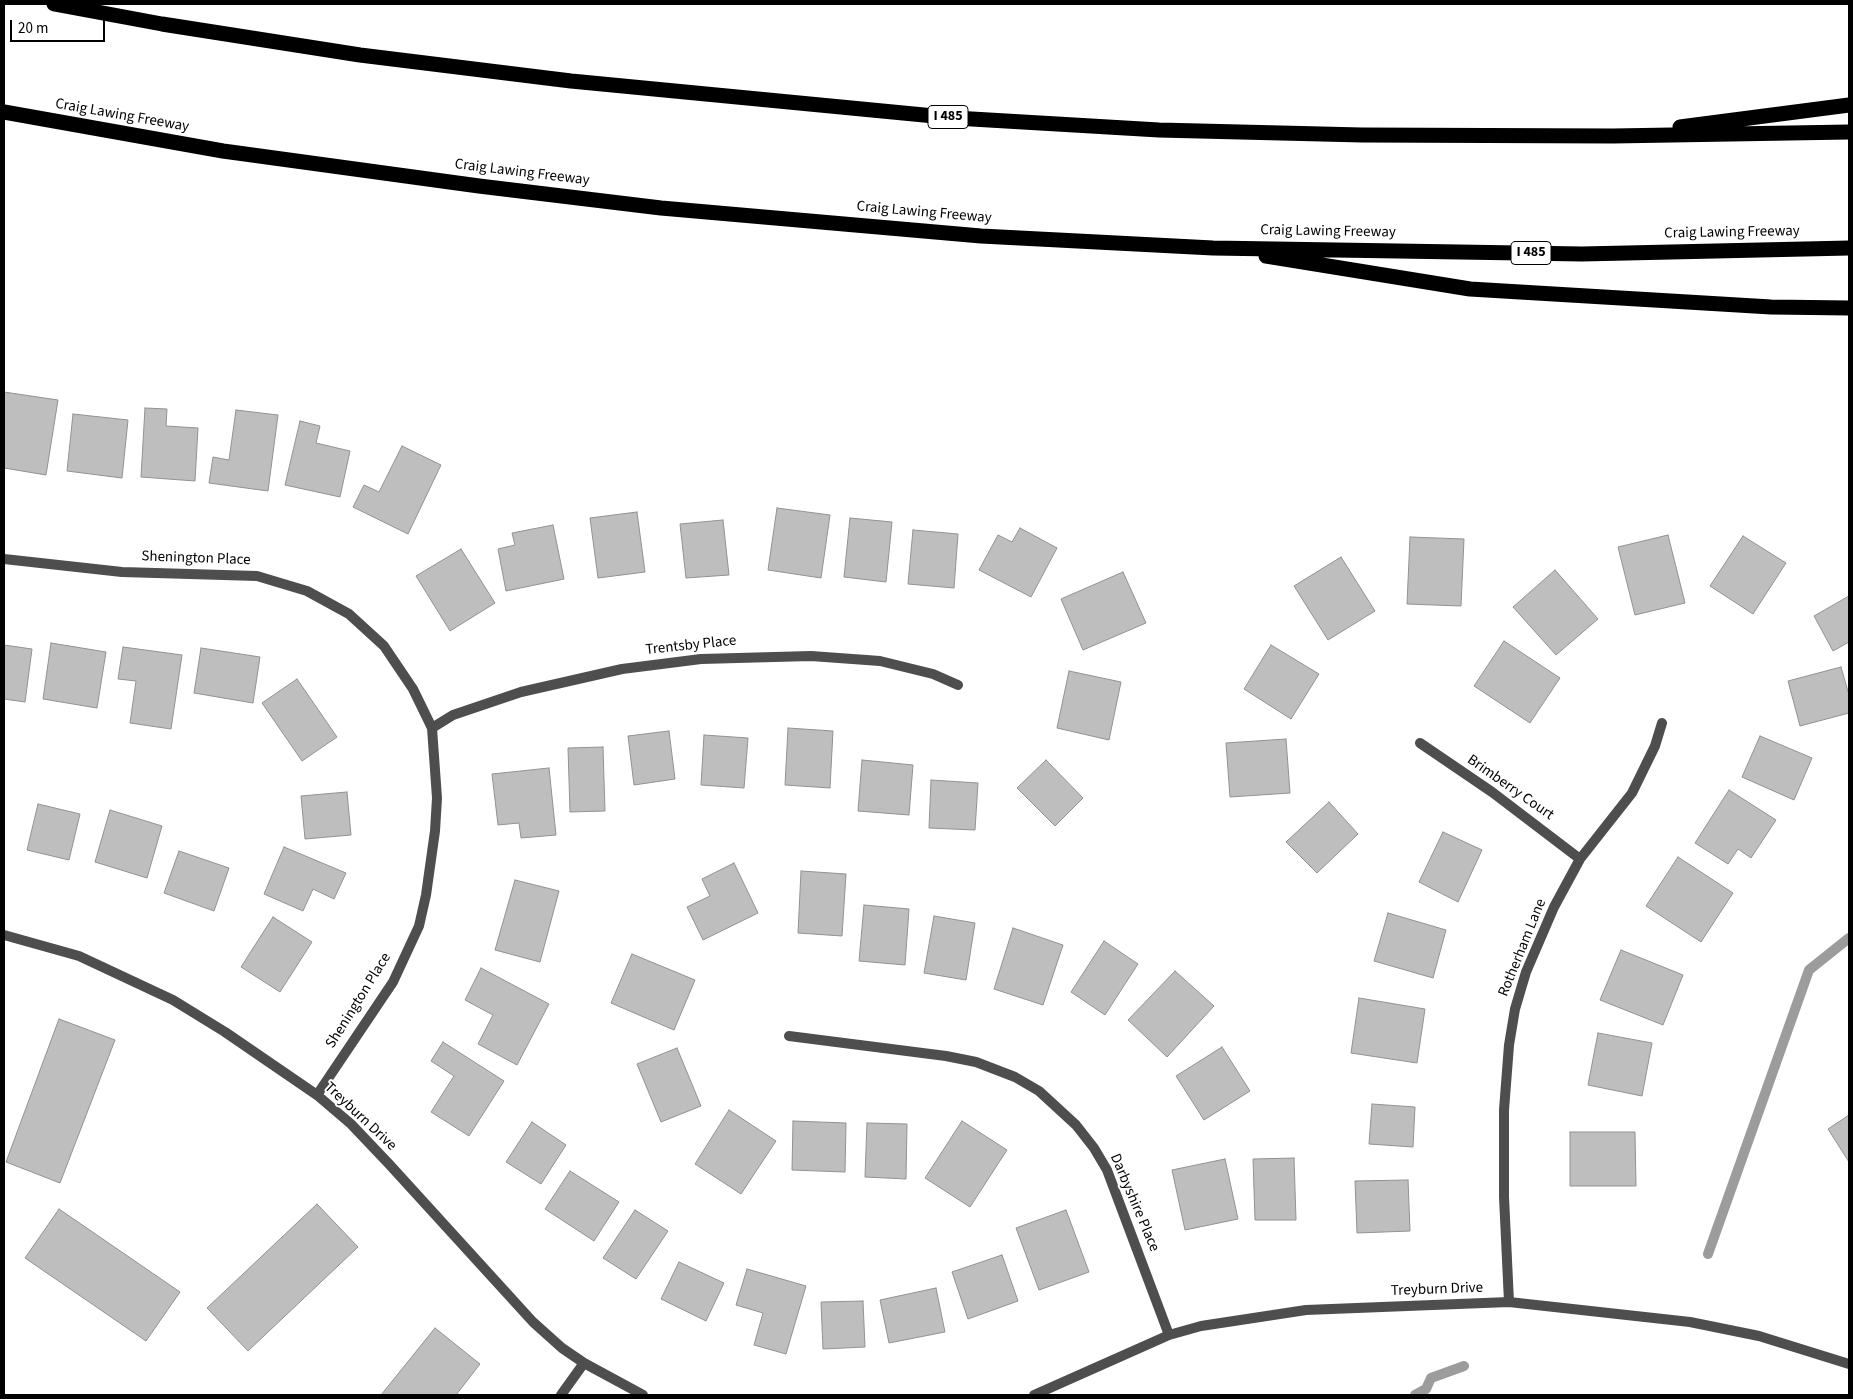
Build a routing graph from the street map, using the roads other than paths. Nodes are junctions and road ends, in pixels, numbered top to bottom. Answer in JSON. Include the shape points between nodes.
{"nodes":[{"id":1,"x":54,"y":4,"type":"edge"},
{"id":2,"x":1849,"y":105,"type":"edge"},
{"id":3,"x":4,"y":112,"type":"edge"},
{"id":4,"x":1849,"y":132,"type":"edge"},
{"id":5,"x":1612,"y":136,"type":"junction"},
{"id":6,"x":1212,"y":248,"type":"junction"},
{"id":7,"x":1849,"y":248,"type":"edge"},
{"id":8,"x":1849,"y":308,"type":"edge"},
{"id":9,"x":4,"y":559,"type":"edge"},
{"id":10,"x":958,"y":686,"type":"dead end"},
{"id":11,"x":1662,"y":723,"type":"dead end"},
{"id":12,"x":432,"y":728,"type":"junction"},
{"id":13,"x":1420,"y":743,"type":"dead end"},
{"id":14,"x":1580,"y":859,"type":"junction"},
{"id":15,"x":4,"y":935,"type":"edge"},
{"id":16,"x":789,"y":1036,"type":"dead end"},
{"id":17,"x":317,"y":1095,"type":"junction"},
{"id":18,"x":1509,"y":1302,"type":"junction"},
{"id":19,"x":1168,"y":1335,"type":"junction"},
{"id":20,"x":584,"y":1363,"type":"junction"},
{"id":21,"x":1849,"y":1364,"type":"edge"},
{"id":22,"x":561,"y":1395,"type":"edge"},
{"id":23,"x":644,"y":1395,"type":"edge"},
{"id":24,"x":1034,"y":1395,"type":"edge"}],
"edges":[{"from":1,"to":5,"type":"highway","number":"I 485","via":[[360,55],[552,79],[955,118],[1159,130]]},
{"from":2,"to":5,"type":"highway"},
{"from":3,"to":6,"type":"highway","name":"Craig Lawing Freeway","number":"I 485","via":[[223,151],[661,208],[980,236]]},
{"from":4,"to":5,"type":"highway","number":"I 485"},
{"from":6,"to":7,"type":"highway","name":"Craig Lawing Freeway","number":"I 485","via":[[1582,254]]},
{"from":6,"to":8,"type":"highway","via":[[1470,289],[1770,307]]},
{"from":9,"to":12,"type":"street","name":"Shenington Place","via":[[122,572],[257,576],[307,591],[349,614],[384,646],[413,689]]},
{"from":10,"to":12,"type":"street","name":"Trentsby Place","via":[[933,674],[880,661],[811,656],[701,659],[622,669],[521,692],[453,715]]},
{"from":11,"to":14,"type":"street","name":"Rotherham Lane","via":[[1655,746],[1632,793]]},
{"from":12,"to":17,"type":"street","name":"Shenington Place","via":[[435,831],[419,926],[393,982]]},
{"from":13,"to":14,"type":"street","name":"Brimberry Court","via":[[1492,792]]},
{"from":14,"to":18,"type":"street","name":"Rotherham Lane","via":[[1554,907],[1526,972],[1509,1045],[1504,1110]]},
{"from":15,"to":17,"type":"street","name":"Treyburn Drive","via":[[79,956],[173,1000]]},
{"from":16,"to":19,"type":"street","name":"Darbyshire Place","via":[[976,1062],[1015,1076],[1039,1091],[1076,1125],[1107,1170]]},
{"from":17,"to":20,"type":"street","name":"Treyburn Drive","via":[[351,1124],[533,1322]]},
{"from":18,"to":19,"type":"street","name":"Treyburn Drive","via":[[1306,1310],[1236,1320]]},
{"from":18,"to":21,"type":"street","name":"Treyburn Drive","via":[[1690,1322],[1759,1336]]},
{"from":19,"to":24,"type":"street","name":"Treyburn Drive"},
{"from":20,"to":22,"type":"street"},
{"from":20,"to":23,"type":"street","name":"Treyburn Drive"}]}
